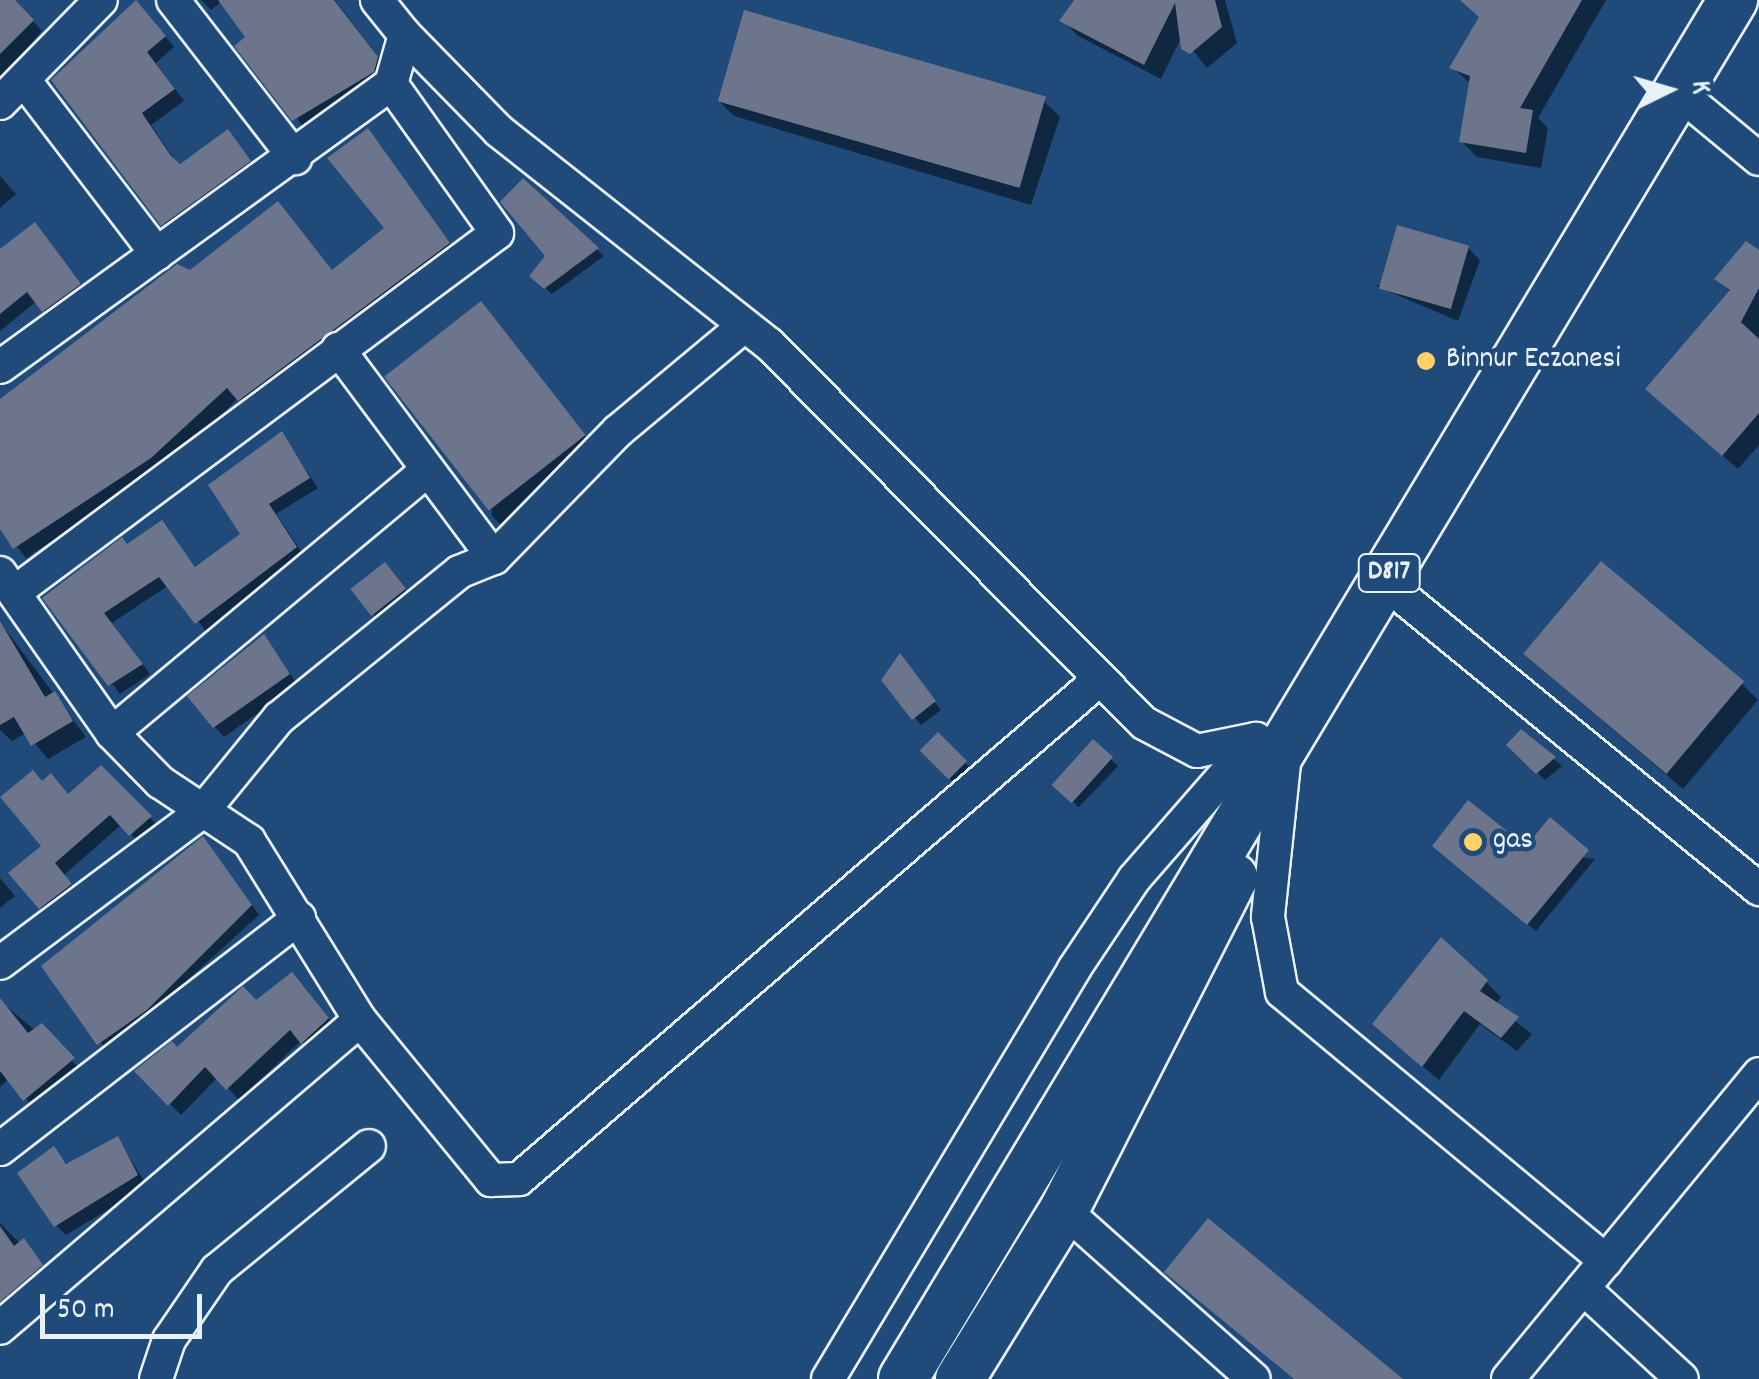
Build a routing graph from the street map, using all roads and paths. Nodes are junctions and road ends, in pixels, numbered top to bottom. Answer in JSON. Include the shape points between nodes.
{"nodes":[{"id":1,"x":100,"y":0,"type":"edge"},
{"id":2,"x":172,"y":0,"type":"edge"},
{"id":3,"x":377,"y":0,"type":"edge"},
{"id":4,"x":1698,"y":0,"type":"edge"},
{"id":5,"x":1733,"y":0,"type":"edge"},
{"id":6,"x":404,"y":36,"type":"junction"},
{"id":7,"x":24,"y":80,"type":"junction"},
{"id":8,"x":390,"y":84,"type":"junction"},
{"id":9,"x":1678,"y":92,"type":"junction"},
{"id":10,"x":0,"y":103,"type":"edge"},
{"id":11,"x":295,"y":158,"type":"junction"},
{"id":12,"x":1759,"y":159,"type":"edge"},
{"id":13,"x":158,"y":254,"type":"junction"},
{"id":14,"x":744,"y":326,"type":"junction"},
{"id":15,"x":338,"y":348,"type":"junction"},
{"id":16,"x":0,"y":367,"type":"edge"},
{"id":17,"x":426,"y":472,"type":"junction"},
{"id":18,"x":494,"y":558,"type":"junction"},
{"id":19,"x":1384,"y":582,"type":"junction"},
{"id":20,"x":5,"y":584,"type":"edge"},
{"id":21,"x":1099,"y":680,"type":"junction"},
{"id":22,"x":112,"y":733,"type":"junction"},
{"id":23,"x":1271,"y":743,"type":"junction"},
{"id":24,"x":202,"y":812,"type":"junction"},
{"id":25,"x":1759,"y":889,"type":"edge"},
{"id":26,"x":300,"y":918,"type":"junction"},
{"id":27,"x":0,"y":964,"type":"edge"},
{"id":28,"x":360,"y":1020,"type":"junction"},
{"id":29,"x":1759,"y":1074,"type":"edge"},
{"id":30,"x":1033,"y":1138,"type":"junction"},
{"id":31,"x":368,"y":1146,"type":"dead end"},
{"id":32,"x":0,"y":1149,"type":"edge"},
{"id":33,"x":1064,"y":1210,"type":"junction"},
{"id":34,"x":1606,"y":1261,"type":"junction"},
{"id":35,"x":1583,"y":1288,"type":"junction"},
{"id":36,"x":0,"y":1328,"type":"edge"},
{"id":37,"x":156,"y":1379,"type":"edge"},
{"id":38,"x":828,"y":1379,"type":"edge"},
{"id":39,"x":873,"y":1379,"type":"edge"},
{"id":40,"x":903,"y":1379,"type":"edge"},
{"id":41,"x":960,"y":1379,"type":"edge"},
{"id":42,"x":1254,"y":1379,"type":"edge"},
{"id":43,"x":1508,"y":1379,"type":"edge"},
{"id":44,"x":1682,"y":1379,"type":"edge"}],
"edges":[{"from":1,"to":7,"type":"street"},
{"from":2,"to":11,"type":"street"},
{"from":3,"to":6,"type":"street"},
{"from":4,"to":23,"type":"highway","number":"D817"},
{"from":5,"to":9,"type":"highway","number":"D817"},
{"from":6,"to":8,"type":"street"},
{"from":6,"to":14,"type":"street","via":[[498,130]]},
{"from":7,"to":10,"type":"street"},
{"from":7,"to":13,"type":"street"},
{"from":8,"to":11,"type":"street"},
{"from":8,"to":15,"type":"street","via":[[496,233]]},
{"from":9,"to":12,"type":"street"},
{"from":9,"to":19,"type":"highway","number":"D817"},
{"from":11,"to":13,"type":"street"},
{"from":13,"to":16,"type":"street"},
{"from":14,"to":18,"type":"street","via":[[618,431]]},
{"from":14,"to":21,"type":"street"},
{"from":15,"to":17,"type":"street"},
{"from":15,"to":20,"type":"street"},
{"from":17,"to":18,"type":"street"},
{"from":17,"to":22,"type":"street"},
{"from":18,"to":24,"type":"street","via":[[459,572],[279,718]]},
{"from":19,"to":23,"type":"highway","number":"D817"},
{"from":19,"to":25,"type":"street"},
{"from":20,"to":22,"type":"street"},
{"from":21,"to":23,"type":"street","via":[[1144,723],[1196,750]]},
{"from":21,"to":28,"type":"street","via":[[519,1179],[491,1180]]},
{"from":22,"to":24,"type":"street"},
{"from":23,"to":30,"type":"highway","number":"D817"},
{"from":23,"to":33,"type":"highway","via":[[1208,941]]},
{"from":23,"to":34,"type":"street","via":[[1268,917],[1282,992]]},
{"from":23,"to":38,"type":"street","via":[[1134,878]]},
{"from":24,"to":26,"type":"street","via":[[249,842]]},
{"from":24,"to":27,"type":"street"},
{"from":26,"to":28,"type":"street"},
{"from":26,"to":32,"type":"street"},
{"from":28,"to":36,"type":"street"},
{"from":29,"to":34,"type":"street"},
{"from":30,"to":39,"type":"highway"},
{"from":30,"to":40,"type":"highway"},
{"from":31,"to":37,"type":"street","via":[[217,1270],[169,1340]]},
{"from":33,"to":41,"type":"highway"},
{"from":33,"to":42,"type":"street"},
{"from":34,"to":35,"type":"street"},
{"from":35,"to":43,"type":"street"},
{"from":35,"to":44,"type":"street"}]}
